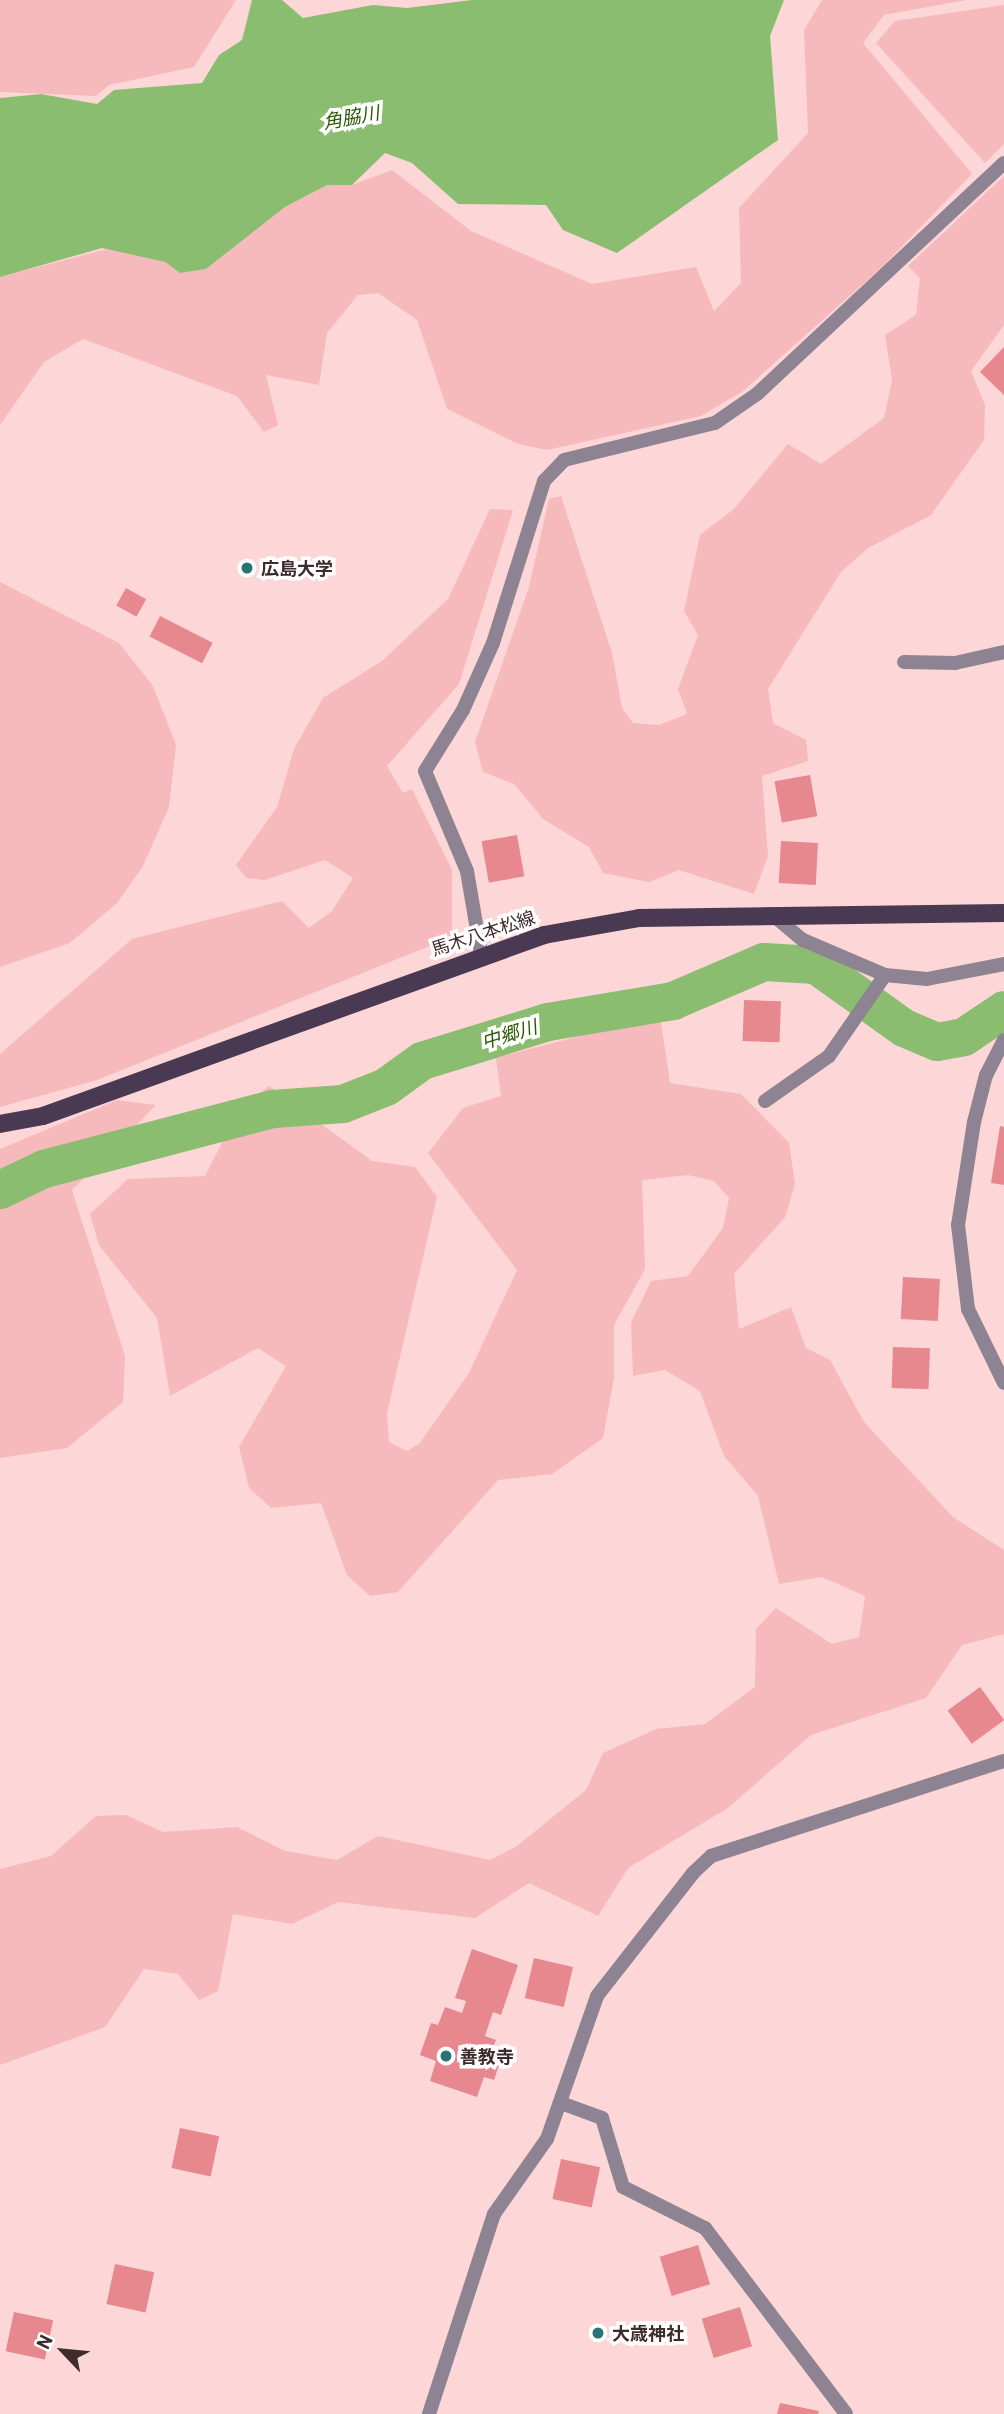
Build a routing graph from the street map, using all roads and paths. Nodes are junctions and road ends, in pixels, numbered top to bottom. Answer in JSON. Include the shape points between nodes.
{"nodes":[{"id":1,"x":1004,"y":163,"type":"edge"},
{"id":2,"x":1004,"y":652,"type":"edge"},
{"id":3,"x":904,"y":662,"type":"dead end"},
{"id":4,"x":1004,"y":913,"type":"edge"},
{"id":5,"x":774,"y":916,"type":"junction"},
{"id":6,"x":481,"y":953,"type":"junction"},
{"id":7,"x":1004,"y":964,"type":"edge"},
{"id":8,"x":885,"y":975,"type":"junction"},
{"id":9,"x":1004,"y":1040,"type":"edge"},
{"id":10,"x":765,"y":1101,"type":"dead end"},
{"id":11,"x":0,"y":1124,"type":"edge"},
{"id":12,"x":1004,"y":1383,"type":"edge"},
{"id":13,"x":1004,"y":1761,"type":"edge"},
{"id":14,"x":561,"y":2103,"type":"junction"},
{"id":15,"x":429,"y":2414,"type":"edge"},
{"id":16,"x":846,"y":2414,"type":"edge"}],
"edges":[{"from":1,"to":6,"type":"street","via":[[757,394],[715,423],[564,460],[544,481],[493,643],[463,710],[425,771],[467,871]]},
{"from":2,"to":3,"type":"street","via":[[956,663]]},
{"from":4,"to":5,"type":"main road","name":"馬木八本松線"},
{"from":5,"to":6,"type":"main road","name":"馬木八本松線","via":[[639,918]]},
{"from":5,"to":8,"type":"street","via":[[803,940]]},
{"from":6,"to":11,"type":"main road","name":"馬木八本松線","via":[[43,1116]]},
{"from":7,"to":8,"type":"street","via":[[927,979]]},
{"from":8,"to":10,"type":"street","via":[[829,1056]]},
{"from":9,"to":12,"type":"street","via":[[977,1110],[958,1225],[968,1309]]},
{"from":13,"to":14,"type":"street","via":[[711,1856],[597,1996]]},
{"from":14,"to":15,"type":"street","via":[[547,2139],[494,2214]]},
{"from":14,"to":16,"type":"street","via":[[602,2118],[623,2187],[705,2228]]}]}
